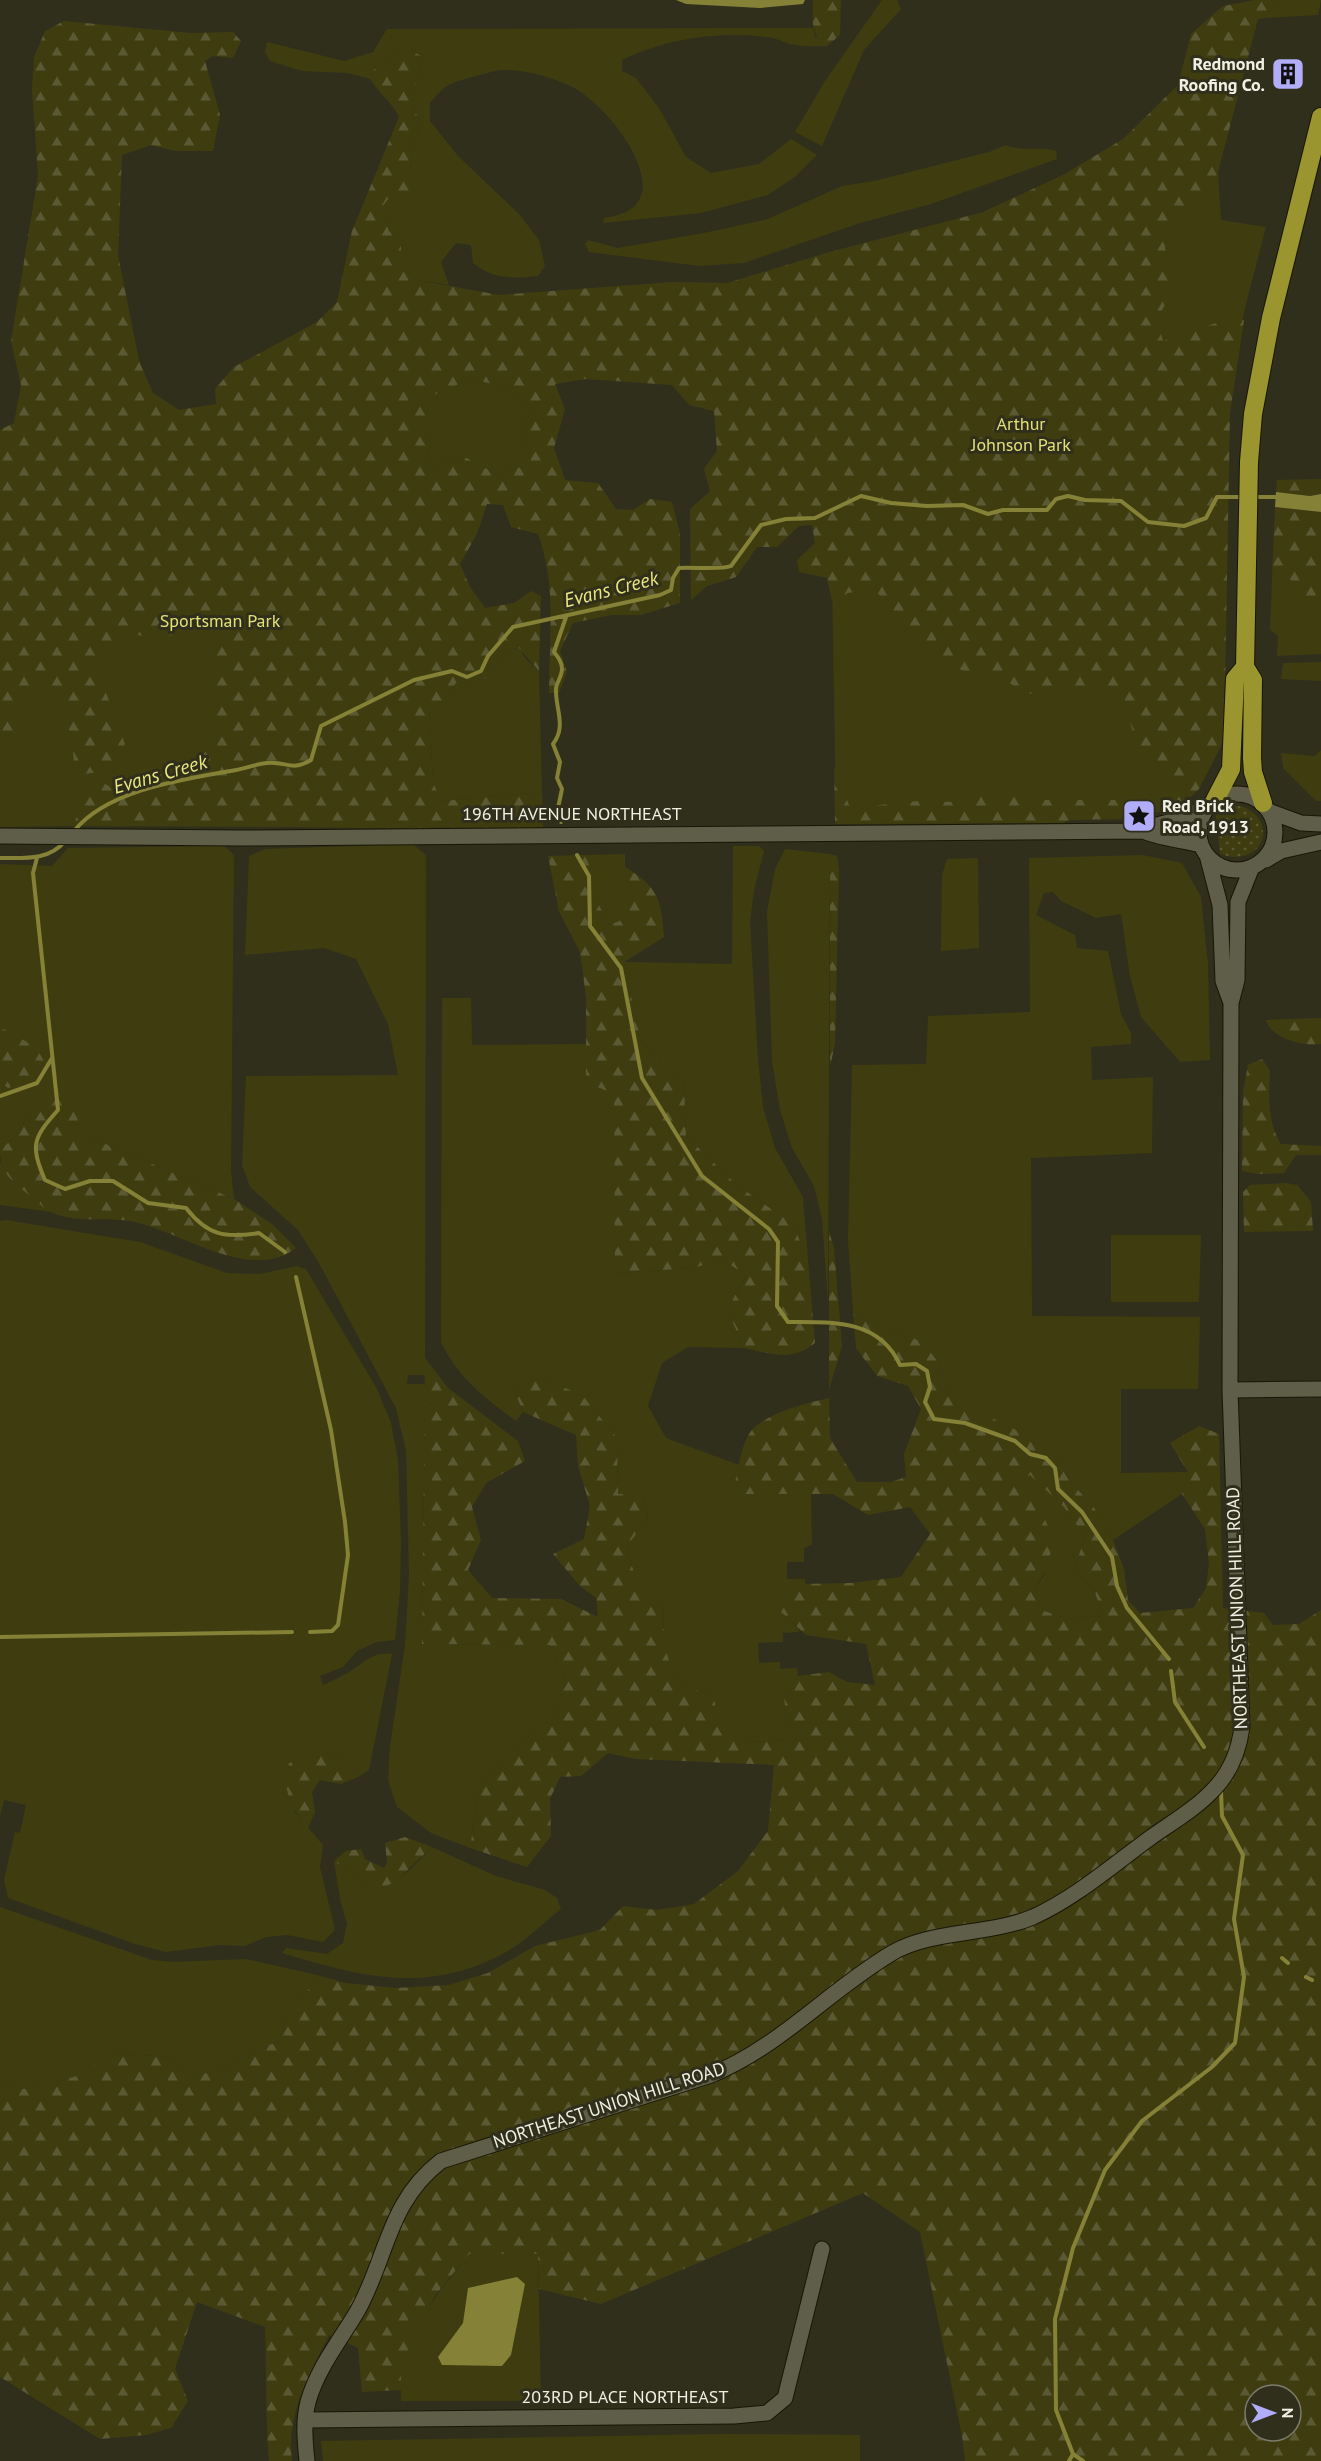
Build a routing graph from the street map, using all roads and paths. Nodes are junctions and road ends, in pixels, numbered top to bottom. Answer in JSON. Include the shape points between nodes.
{"nodes":[{"id":1,"x":1321,"y":117,"type":"edge"},
{"id":2,"x":1245,"y":668,"type":"junction"},
{"id":3,"x":1213,"y":802,"type":"junction"},
{"id":4,"x":1267,"y":807,"type":"junction"},
{"id":5,"x":1321,"y":824,"type":"edge"},
{"id":6,"x":1144,"y":831,"type":"junction"},
{"id":7,"x":0,"y":836,"type":"edge"},
{"id":8,"x":1321,"y":842,"type":"edge"},
{"id":9,"x":1204,"y":850,"type":"junction"},
{"id":10,"x":1256,"y":865,"type":"junction"},
{"id":11,"x":1231,"y":1003,"type":"junction"},
{"id":12,"x":1321,"y":1389,"type":"edge"},
{"id":13,"x":1230,"y":1390,"type":"junction"},
{"id":14,"x":822,"y":2249,"type":"dead end"},
{"id":15,"x":305,"y":2420,"type":"junction"},
{"id":16,"x":307,"y":2461,"type":"edge"}],
"edges":[{"from":1,"to":2,"type":"main road","via":[[1263,357],[1249,462]]},
{"from":2,"to":3,"type":"main road","via":[[1234,679],[1231,769]]},
{"from":2,"to":4,"type":"main road","via":[[1253,680],[1253,772]]},
{"from":3,"to":4,"type":"street","via":[[1239,793],[1252,796]]},
{"from":3,"to":6,"type":"street","name":"196TH AVENUE NORTHEAST","via":[[1184,818]]},
{"from":3,"to":9,"type":"street","via":[[1200,823]]},
{"from":4,"to":5,"type":"street","via":[[1301,823]]},
{"from":4,"to":10,"type":"street","via":[[1276,834],[1268,855]]},
{"from":6,"to":7,"type":"street","name":"196TH AVENUE NORTHEAST"},
{"from":6,"to":9,"type":"street","name":"196TH AVENUE NORTHEAST","via":[[1152,836],[1183,839]]},
{"from":8,"to":10,"type":"street","via":[[1281,851]]},
{"from":9,"to":10,"type":"street","via":[[1227,869]]},
{"from":9,"to":11,"type":"street","name":"NORTHEAST UNION HILL ROAD","via":[[1220,904],[1223,981]]},
{"from":10,"to":11,"type":"street","name":"NORTHEAST UNION HILL ROAD","via":[[1238,902],[1238,980]]},
{"from":11,"to":13,"type":"street","name":"NORTHEAST UNION HILL ROAD"},
{"from":12,"to":13,"type":"street"},
{"from":13,"to":15,"type":"street","name":"NORTHEAST UNION HILL ROAD","via":[[1242,1727],[1239,1749],[1215,1788],[1069,1897],[1032,1917],[895,1952],[740,2063],[441,2161],[422,2175],[399,2207],[371,2281],[319,2374]]},
{"from":14,"to":15,"type":"street","name":"203RD PLACE NORTHEAST","via":[[785,2398],[767,2413]]},
{"from":15,"to":16,"type":"street","name":"NORTHEAST UNION HILL ROAD"}]}
